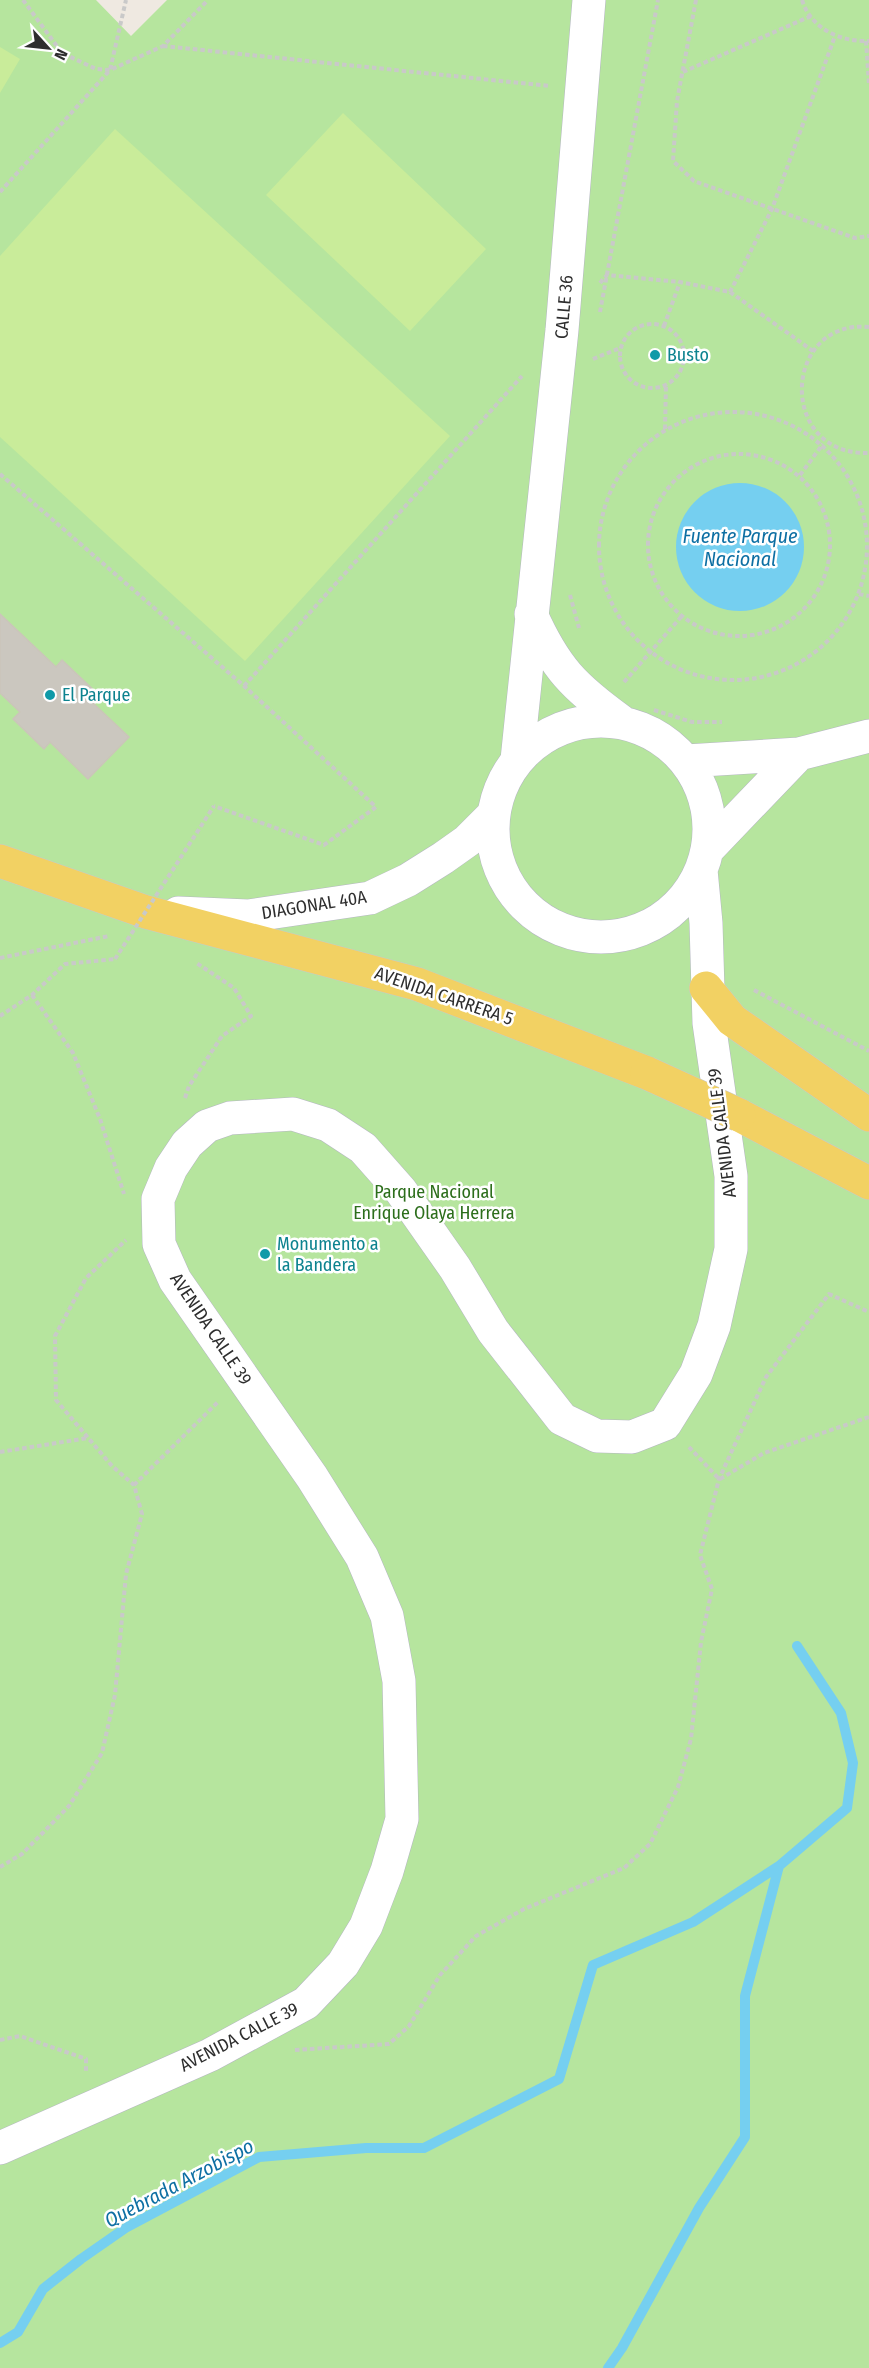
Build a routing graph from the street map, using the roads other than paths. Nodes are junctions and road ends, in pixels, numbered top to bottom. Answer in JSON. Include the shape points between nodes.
{"nodes":[{"id":1,"x":589,"y":0,"type":"edge"},
{"id":2,"x":531,"y":614,"type":"junction"},
{"id":3,"x":611,"y":714,"type":"junction"},
{"id":4,"x":869,"y":736,"type":"edge"},
{"id":5,"x":799,"y":754,"type":"junction"},
{"id":6,"x":517,"y":760,"type":"junction"},
{"id":7,"x":687,"y":761,"type":"junction"},
{"id":8,"x":493,"y":815,"type":"junction"},
{"id":9,"x":704,"y":860,"type":"junction"},
{"id":10,"x":0,"y":861,"type":"edge"},
{"id":11,"x":139,"y":925,"type":"junction"},
{"id":12,"x":706,"y":976,"type":"junction"},
{"id":13,"x":869,"y":1116,"type":"edge"},
{"id":14,"x":869,"y":1183,"type":"edge"},
{"id":15,"x":0,"y":2148,"type":"edge"}],
"edges":[{"from":1,"to":2,"type":"street","name":"CALLE 36","via":[[562,330]]},
{"from":2,"to":3,"type":"street","via":[[560,669],[580,691]]},
{"from":2,"to":6,"type":"street","name":"CALLE 36"},
{"from":3,"to":6,"type":"street","via":[[552,731]]},
{"from":3,"to":7,"type":"street","via":[[657,735]]},
{"from":4,"to":5,"type":"street"},
{"from":5,"to":7,"type":"street"},
{"from":5,"to":9,"type":"street"},
{"from":6,"to":8,"type":"street","via":[[497,795]]},
{"from":7,"to":9,"type":"street","name":"AVENIDA CALLE 39","via":[[706,803],[709,827]]},
{"from":8,"to":9,"type":"street","via":[[492,841],[510,889],[527,909],[572,934],[598,938],[648,927],[688,893]]},
{"from":8,"to":11,"type":"street","name":"DIAGONAL 40A","via":[[443,858],[370,898],[248,916]]},
{"from":9,"to":12,"type":"street","name":"AVENIDA CALLE 39"},
{"from":10,"to":11,"type":"main road","name":"AVENIDA CARRERA 5"},
{"from":11,"to":14,"type":"main road","name":"AVENIDA CARRERA 5","bridge":true,"via":[[417,984],[647,1073],[739,1115]]},
{"from":12,"to":13,"type":"main road","via":[[732,1020]]},
{"from":12,"to":15,"type":"street","name":"AVENIDA CALLE 39","via":[[731,1176],[731,1249],[714,1326],[696,1374],[665,1424],[632,1437],[597,1436],[562,1419],[493,1331],[401,1191],[363,1148],[328,1125],[293,1114],[230,1118],[207,1126],[187,1144],[171,1168],[158,1199],[159,1244],[175,1280],[312,1477],[362,1557],[387,1616],[399,1681],[402,1819],[366,1926],[343,1964],[306,2003],[210,2055]]}]}
